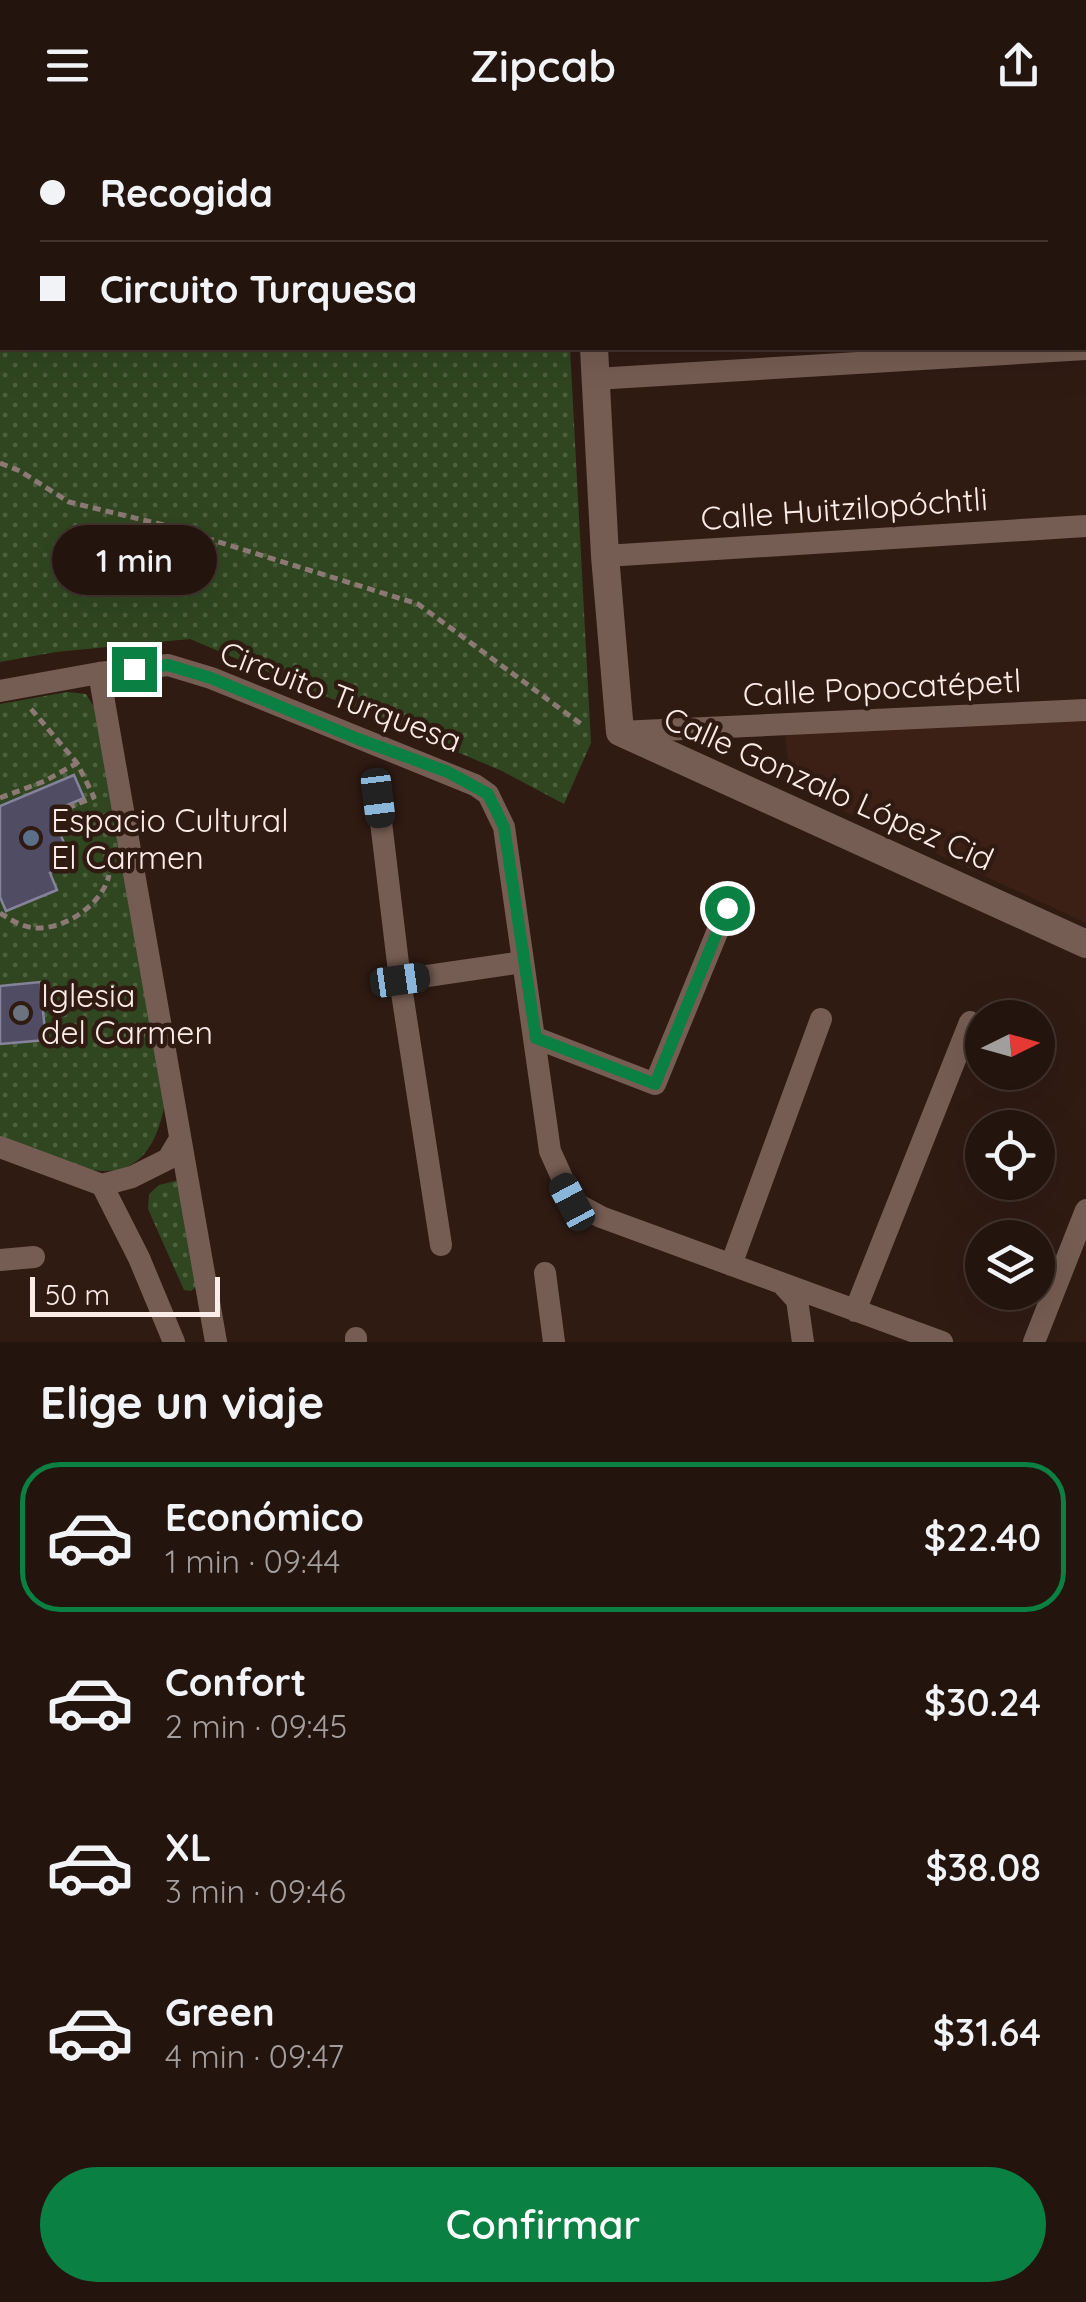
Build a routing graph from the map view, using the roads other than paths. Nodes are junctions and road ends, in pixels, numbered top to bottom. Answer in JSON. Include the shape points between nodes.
{"nodes":[{"id":1,"x":594,"y":350,"type":"edge"},
{"id":2,"x":1070,"y":350,"type":"edge"},
{"id":3,"x":595,"y":379,"type":"junction"},
{"id":4,"x":1086,"y":526,"type":"edge"},
{"id":5,"x":605,"y":556,"type":"junction"},
{"id":6,"x":99,"y":673,"type":"junction"},
{"id":7,"x":2,"y":691,"type":"edge"},
{"id":8,"x":1086,"y":710,"type":"edge"},
{"id":9,"x":620,"y":732,"type":"junction"},
{"id":10,"x":378,"y":798,"type":"dead end"},
{"id":11,"x":727,"y":908,"type":"dead end"},
{"id":12,"x":1086,"y":944,"type":"edge"},
{"id":13,"x":522,"y":962,"type":"junction"},
{"id":14,"x":400,"y":980,"type":"junction"},
{"id":15,"x":821,"y":1019,"type":"dead end"},
{"id":16,"x":965,"y":1035,"type":"edge"},
{"id":17,"x":536,"y":1038,"type":"junction"},
{"id":18,"x":180,"y":1140,"type":"junction"},
{"id":19,"x":0,"y":1147,"type":"edge"},
{"id":20,"x":102,"y":1185,"type":"junction"},
{"id":21,"x":1086,"y":1210,"type":"edge"},
{"id":22,"x":441,"y":1244,"type":"dead end"},
{"id":23,"x":34,"y":1257,"type":"dead end"},
{"id":24,"x":0,"y":1260,"type":"edge"},
{"id":25,"x":731,"y":1265,"type":"junction"},
{"id":26,"x":545,"y":1272,"type":"dead end"},
{"id":27,"x":784,"y":1286,"type":"junction"},
{"id":28,"x":855,"y":1312,"type":"junction"},
{"id":29,"x":174,"y":1342,"type":"edge"},
{"id":30,"x":216,"y":1342,"type":"edge"},
{"id":31,"x":554,"y":1342,"type":"edge"},
{"id":32,"x":803,"y":1342,"type":"edge"},
{"id":33,"x":942,"y":1342,"type":"edge"},
{"id":34,"x":1034,"y":1342,"type":"edge"}],
"edges":[{"from":1,"to":3,"type":"street","name":"Calle Gonzalo López Cid"},
{"from":2,"to":3,"type":"street"},
{"from":3,"to":5,"type":"street","name":"Calle Gonzalo López Cid"},
{"from":4,"to":5,"type":"street","name":"Calle Huitzilopóchtli"},
{"from":5,"to":9,"type":"street","name":"Calle Gonzalo López Cid"},
{"from":6,"to":7,"type":"street","name":"Circuito Turquesa"},
{"from":6,"to":13,"type":"street","name":"Circuito Turquesa","via":[[168,665],[475,784],[488,794],[504,827]]},
{"from":6,"to":18,"type":"street"},
{"from":8,"to":9,"type":"street","name":"Calle Popocatépetl"},
{"from":9,"to":12,"type":"street","name":"Calle Gonzalo López Cid"},
{"from":10,"to":14,"type":"street"},
{"from":11,"to":17,"type":"street","via":[[655,1084]]},
{"from":13,"to":14,"type":"street"},
{"from":13,"to":17,"type":"street","name":"Circuito Turquesa"},
{"from":14,"to":22,"type":"street"},
{"from":15,"to":25,"type":"street"},
{"from":16,"to":28,"type":"street"},
{"from":17,"to":25,"type":"street","name":"Circuito Turquesa","via":[[550,1150],[572,1202]]},
{"from":18,"to":20,"type":"street","via":[[168,1158]]},
{"from":18,"to":30,"type":"street"},
{"from":19,"to":20,"type":"street"},
{"from":20,"to":29,"type":"street"},
{"from":21,"to":34,"type":"street"},
{"from":23,"to":24,"type":"street"},
{"from":25,"to":27,"type":"street","name":"Circuito Turquesa"},
{"from":26,"to":31,"type":"street"},
{"from":27,"to":28,"type":"street","name":"Circuito Turquesa"},
{"from":27,"to":32,"type":"street","via":[[797,1300]]},
{"from":28,"to":33,"type":"street","name":"Circuito Turquesa"}]}
